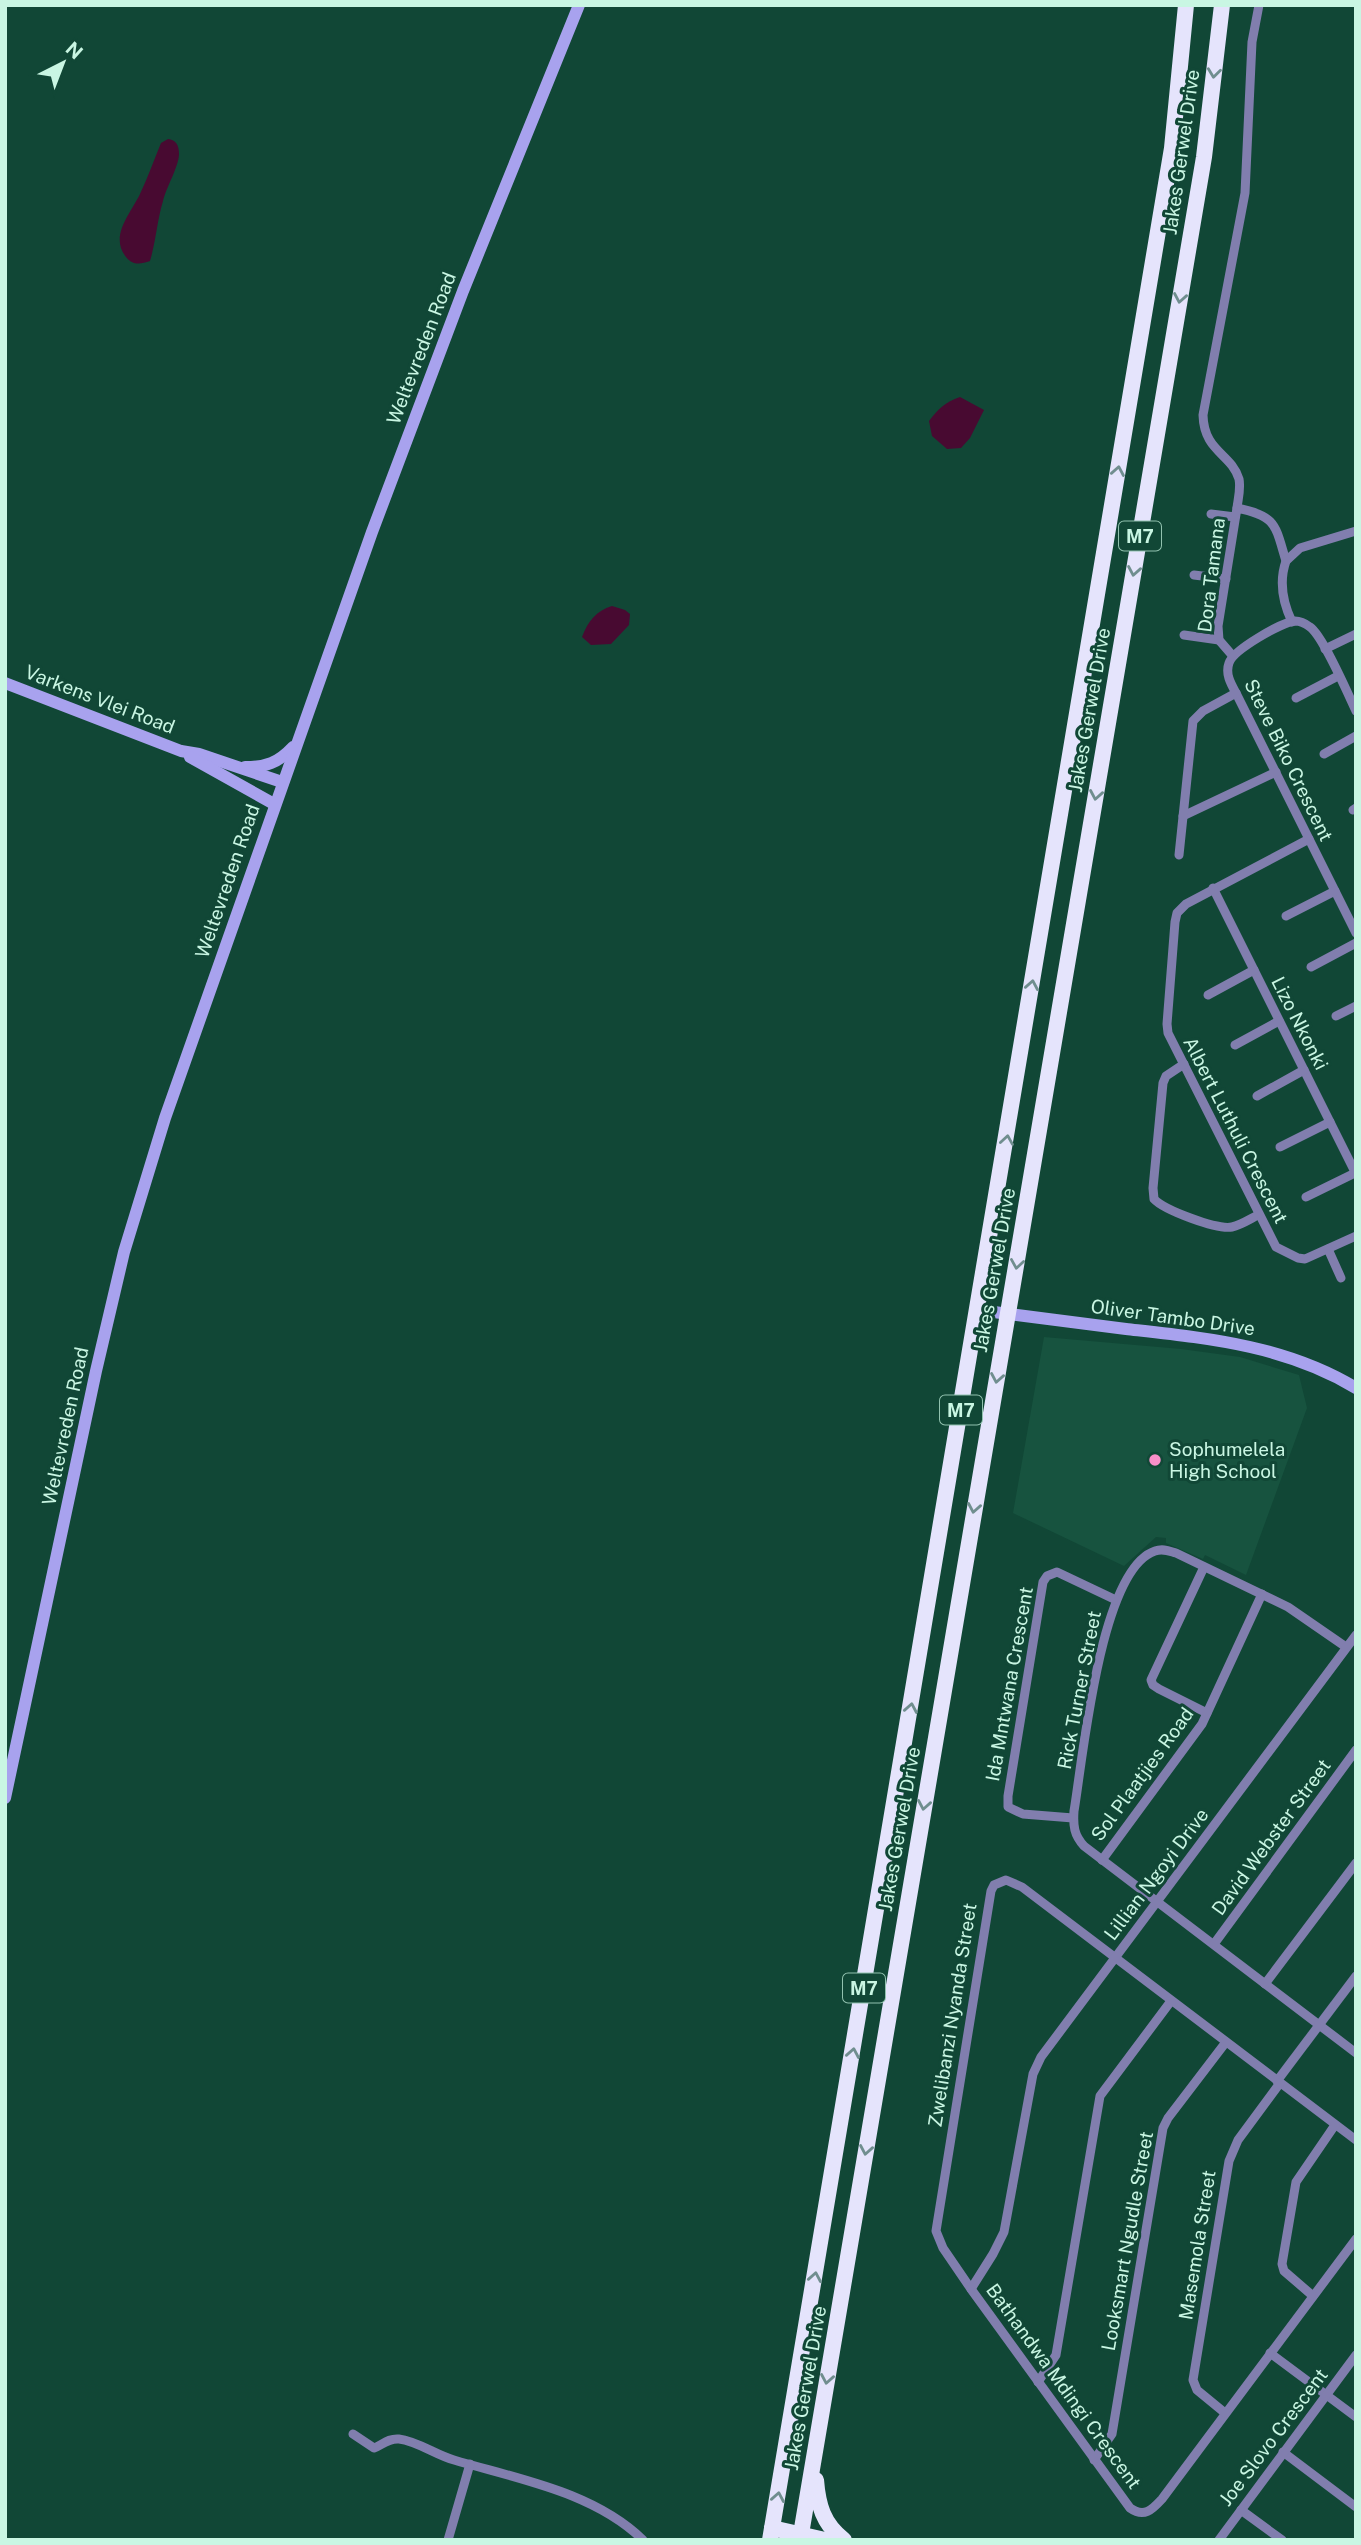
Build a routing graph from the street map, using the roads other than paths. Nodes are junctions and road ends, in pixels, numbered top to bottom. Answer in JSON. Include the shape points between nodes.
{"nodes":[{"id":1,"x":579,"y":5,"type":"edge"},
{"id":2,"x":1186,"y":5,"type":"edge"},
{"id":3,"x":1222,"y":5,"type":"edge"},
{"id":4,"x":1259,"y":5,"type":"edge"},
{"id":5,"x":1236,"y":512,"type":"junction"},
{"id":6,"x":1211,"y":514,"type":"dead end"},
{"id":7,"x":1356,"y":531,"type":"edge"},
{"id":8,"x":1286,"y":561,"type":"junction"},
{"id":9,"x":1194,"y":575,"type":"dead end"},
{"id":10,"x":1226,"y":579,"type":"junction"},
{"id":11,"x":1292,"y":622,"type":"junction"},
{"id":12,"x":1356,"y":634,"type":"edge"},
{"id":13,"x":1184,"y":635,"type":"dead end"},
{"id":14,"x":1219,"y":640,"type":"junction"},
{"id":15,"x":1325,"y":649,"type":"junction"},
{"id":16,"x":1232,"y":655,"type":"junction"},
{"id":17,"x":1338,"y":676,"type":"junction"},
{"id":18,"x":5,"y":683,"type":"edge"},
{"id":19,"x":1236,"y":693,"type":"junction"},
{"id":20,"x":1296,"y":698,"type":"dead end"},
{"id":21,"x":1353,"y":701,"type":"edge"},
{"id":22,"x":1356,"y":711,"type":"edge"},
{"id":23,"x":1356,"y":736,"type":"edge"},
{"id":24,"x":296,"y":743,"type":"junction"},
{"id":25,"x":181,"y":751,"type":"junction"},
{"id":26,"x":1324,"y":754,"type":"dead end"},
{"id":27,"x":234,"y":767,"type":"junction"},
{"id":28,"x":1276,"y":772,"type":"junction"},
{"id":29,"x":282,"y":782,"type":"junction"},
{"id":30,"x":274,"y":804,"type":"junction"},
{"id":31,"x":1183,"y":816,"type":"junction"},
{"id":32,"x":1309,"y":839,"type":"junction"},
{"id":33,"x":1179,"y":855,"type":"dead end"},
{"id":34,"x":1213,"y":888,"type":"junction"},
{"id":35,"x":1335,"y":891,"type":"junction"},
{"id":36,"x":1286,"y":916,"type":"dead end"},
{"id":37,"x":1356,"y":933,"type":"edge"},
{"id":38,"x":1356,"y":943,"type":"edge"},
{"id":39,"x":1311,"y":967,"type":"dead end"},
{"id":40,"x":1254,"y":970,"type":"junction"},
{"id":41,"x":1208,"y":995,"type":"dead end"},
{"id":42,"x":1356,"y":1006,"type":"edge"},
{"id":43,"x":1336,"y":1016,"type":"dead end"},
{"id":44,"x":1279,"y":1021,"type":"junction"},
{"id":45,"x":1235,"y":1045,"type":"dead end"},
{"id":46,"x":1184,"y":1064,"type":"junction"},
{"id":47,"x":1304,"y":1070,"type":"junction"},
{"id":48,"x":1256,"y":1096,"type":"dead end"},
{"id":49,"x":1329,"y":1122,"type":"junction"},
{"id":50,"x":1279,"y":1147,"type":"dead end"},
{"id":51,"x":1355,"y":1173,"type":"edge"},
{"id":52,"x":1306,"y":1197,"type":"dead end"},
{"id":53,"x":1258,"y":1215,"type":"junction"},
{"id":54,"x":1356,"y":1236,"type":"edge"},
{"id":55,"x":1328,"y":1249,"type":"junction"},
{"id":56,"x":1341,"y":1278,"type":"dead end"},
{"id":57,"x":978,"y":1310,"type":"junction"},
{"id":58,"x":1009,"y":1314,"type":"junction"},
{"id":59,"x":1354,"y":1383,"type":"edge"},
{"id":60,"x":1204,"y":1567,"type":"junction"},
{"id":61,"x":1262,"y":1594,"type":"junction"},
{"id":62,"x":1116,"y":1600,"type":"junction"},
{"id":63,"x":1356,"y":1635,"type":"edge"},
{"id":64,"x":1346,"y":1647,"type":"junction"},
{"id":65,"x":1208,"y":1713,"type":"junction"},
{"id":66,"x":1356,"y":1750,"type":"edge"},
{"id":67,"x":5,"y":1798,"type":"edge"},
{"id":68,"x":1073,"y":1818,"type":"junction"},
{"id":69,"x":1102,"y":1860,"type":"junction"},
{"id":70,"x":1356,"y":1863,"type":"edge"},
{"id":71,"x":1157,"y":1902,"type":"junction"},
{"id":72,"x":1214,"y":1944,"type":"junction"},
{"id":73,"x":1115,"y":1959,"type":"junction"},
{"id":74,"x":1356,"y":1976,"type":"edge"},
{"id":75,"x":1265,"y":1984,"type":"junction"},
{"id":76,"x":1171,"y":2001,"type":"junction"},
{"id":77,"x":1319,"y":2026,"type":"junction"},
{"id":78,"x":1226,"y":2042,"type":"junction"},
{"id":79,"x":1356,"y":2053,"type":"edge"},
{"id":80,"x":1279,"y":2082,"type":"junction"},
{"id":81,"x":1335,"y":2125,"type":"junction"},
{"id":82,"x":1356,"y":2140,"type":"edge"},
{"id":83,"x":1356,"y":2239,"type":"edge"},
{"id":84,"x":971,"y":2289,"type":"junction"},
{"id":85,"x":1313,"y":2296,"type":"junction"},
{"id":86,"x":1270,"y":2353,"type":"junction"},
{"id":87,"x":1356,"y":2354,"type":"edge"},
{"id":88,"x":1038,"y":2382,"type":"junction"},
{"id":89,"x":1326,"y":2395,"type":"junction"},
{"id":90,"x":1225,"y":2413,"type":"junction"},
{"id":91,"x":1356,"y":2417,"type":"edge"},
{"id":92,"x":354,"y":2434,"type":"dead end"},
{"id":93,"x":1283,"y":2452,"type":"junction"},
{"id":94,"x":1094,"y":2460,"type":"junction"},
{"id":95,"x":470,"y":2464,"type":"junction"},
{"id":96,"x":813,"y":2464,"type":"junction"},
{"id":97,"x":1356,"y":2507,"type":"edge"},
{"id":98,"x":1241,"y":2510,"type":"junction"},
{"id":99,"x":771,"y":2534,"type":"edge"},
{"id":100,"x":800,"y":2537,"type":"edge"},
{"id":101,"x":448,"y":2540,"type":"edge"},
{"id":102,"x":643,"y":2540,"type":"edge"},
{"id":103,"x":825,"y":2540,"type":"edge"},
{"id":104,"x":844,"y":2540,"type":"edge"},
{"id":105,"x":1219,"y":2540,"type":"edge"},
{"id":106,"x":1282,"y":2540,"type":"edge"}],
"edges":[{"from":1,"to":24,"type":"street","name":"Weltevreden Road","via":[[463,291]]},
{"from":57,"to":2,"type":"highway","name":"Jakes Gerwel Drive","number":"M7","one_way":true,"via":[[1172,148]]},
{"from":3,"to":58,"type":"highway","name":"Jakes Gerwel Drive","number":"M7","one_way":true,"via":[[1204,157]]},
{"from":4,"to":5,"type":"street","via":[[1252,42],[1245,192],[1203,415],[1212,445],[1238,478]]},
{"from":5,"to":6,"type":"street"},
{"from":5,"to":8,"type":"street","name":"Dora Tamana","via":[[1250,511],[1277,527]]},
{"from":5,"to":10,"type":"street","name":"Dora Tamana"},
{"from":7,"to":8,"type":"street","via":[[1300,548]]},
{"from":8,"to":11,"type":"street","via":[[1282,584]]},
{"from":9,"to":10,"type":"street"},
{"from":10,"to":14,"type":"street","name":"Dora Tamana"},
{"from":11,"to":15,"type":"street","via":[[1311,627]]},
{"from":11,"to":16,"type":"street"},
{"from":12,"to":15,"type":"street"},
{"from":13,"to":14,"type":"street"},
{"from":14,"to":16,"type":"street","name":"Dora Tamana"},
{"from":15,"to":17,"type":"street"},
{"from":16,"to":19,"type":"street","name":"Steve Biko Crescent","via":[[1227,667]]},
{"from":17,"to":20,"type":"street"},
{"from":17,"to":21,"type":"street"},
{"from":18,"to":25,"type":"street","name":"Varkens Vlei Road"},
{"from":19,"to":28,"type":"street","name":"Steve Biko Crescent"},
{"from":19,"to":31,"type":"street","via":[[1203,710],[1194,721]]},
{"from":21,"to":22,"type":"street"},
{"from":23,"to":26,"type":"street"},
{"from":24,"to":27,"type":"street","via":[[276,762]]},
{"from":24,"to":29,"type":"street","name":"Weltevreden Road"},
{"from":25,"to":27,"type":"street","name":"Varkens Vlei Road"},
{"from":25,"to":30,"type":"street","name":"Varkens Vlei Road"},
{"from":27,"to":29,"type":"street","name":"Varkens Vlei Road"},
{"from":28,"to":31,"type":"street"},
{"from":28,"to":32,"type":"street","name":"Steve Biko Crescent"},
{"from":29,"to":30,"type":"street","name":"Weltevreden Road"},
{"from":30,"to":67,"type":"street","name":"Weltevreden Road","via":[[165,1118],[124,1252]]},
{"from":31,"to":33,"type":"street"},
{"from":32,"to":34,"type":"street","name":"Albert Luthuli Crescent"},
{"from":32,"to":35,"type":"street","name":"Steve Biko Crescent"},
{"from":34,"to":40,"type":"street","name":"Lizo Nkonki"},
{"from":34,"to":46,"type":"street","name":"Albert Luthuli Crescent","via":[[1182,906],[1175,922],[1167,1028]]},
{"from":35,"to":36,"type":"street"},
{"from":35,"to":37,"type":"street","name":"Steve Biko Crescent"},
{"from":38,"to":39,"type":"street"},
{"from":40,"to":41,"type":"street"},
{"from":40,"to":44,"type":"street","name":"Lizo Nkonki"},
{"from":42,"to":43,"type":"street"},
{"from":44,"to":45,"type":"street"},
{"from":44,"to":47,"type":"street","name":"Lizo Nkonki"},
{"from":46,"to":53,"type":"street","name":"Albert Luthuli Crescent"},
{"from":46,"to":53,"type":"street","via":[[1163,1083],[1154,1199],[1167,1209],[1221,1226],[1231,1227]]},
{"from":47,"to":48,"type":"street"},
{"from":47,"to":49,"type":"street","name":"Lizo Nkonki"},
{"from":49,"to":50,"type":"street"},
{"from":49,"to":51,"type":"street","name":"Lizo Nkonki"},
{"from":51,"to":52,"type":"street"},
{"from":53,"to":55,"type":"street","name":"Albert Luthuli Crescent","via":[[1279,1250],[1305,1259]]},
{"from":54,"to":55,"type":"street","name":"Albert Luthuli Crescent"},
{"from":55,"to":56,"type":"street"},
{"from":57,"to":58,"type":"street","name":"Oliver Tambo Drive"},
{"from":99,"to":57,"type":"highway","name":"Jakes Gerwel Drive","number":"M7","one_way":true},
{"from":58,"to":59,"type":"street","name":"Oliver Tambo Drive","via":[[1227,1341],[1287,1357]]},
{"from":58,"to":96,"type":"highway","name":"Jakes Gerwel Drive","number":"M7","one_way":true},
{"from":60,"to":61,"type":"street","name":"Rick Turner Street"},
{"from":60,"to":62,"type":"street","name":"Rick Turner Street","via":[[1164,1549],[1155,1551],[1137,1564]]},
{"from":60,"to":65,"type":"street","via":[[1151,1679],[1159,1689]]},
{"from":61,"to":64,"type":"street","name":"Rick Turner Street"},
{"from":61,"to":65,"type":"street","name":"Sol Plaatjies Road"},
{"from":62,"to":68,"type":"street","name":"Rick Turner Street","via":[[1100,1655]]},
{"from":62,"to":68,"type":"street","name":"Ida Mntwana Crescent","via":[[1057,1572],[1043,1582],[1008,1807],[1023,1814]]},
{"from":63,"to":64,"type":"street","name":"Lillian Ngoyi Drive"},
{"from":64,"to":71,"type":"street","name":"Lillian Ngoyi Drive"},
{"from":65,"to":69,"type":"street","name":"Sol Plaatjies Road"},
{"from":66,"to":72,"type":"street","name":"David Webster Street"},
{"from":68,"to":69,"type":"street","via":[[1079,1841]]},
{"from":69,"to":71,"type":"street"},
{"from":70,"to":75,"type":"street"},
{"from":71,"to":72,"type":"street"},
{"from":71,"to":73,"type":"street","name":"Lillian Ngoyi Drive"},
{"from":72,"to":75,"type":"street"},
{"from":73,"to":76,"type":"street","name":"Lillian Ngoyi Drive"},
{"from":73,"to":84,"type":"street","name":"Bathandwa Mdingi Crescent","via":[[1036,2065],[1004,2231]]},
{"from":73,"to":84,"type":"street","name":"Zwelibanzi Nyanda Street","via":[[1013,1882],[994,1885],[935,2225],[943,2248]]},
{"from":74,"to":77,"type":"street"},
{"from":75,"to":77,"type":"street"},
{"from":76,"to":78,"type":"street","name":"Lillian Ngoyi Drive"},
{"from":76,"to":88,"type":"street","via":[[1100,2096],[1056,2353]]},
{"from":77,"to":79,"type":"street"},
{"from":77,"to":80,"type":"street"},
{"from":78,"to":80,"type":"street","name":"Lillian Ngoyi Drive"},
{"from":78,"to":94,"type":"street","name":"Looksmart Ngudle Street","via":[[1163,2128],[1112,2434]]},
{"from":80,"to":81,"type":"street","name":"Lillian Ngoyi Drive"},
{"from":80,"to":90,"type":"street","name":"Masemola Street","via":[[1238,2140],[1229,2161],[1192,2380],[1197,2390]]},
{"from":81,"to":82,"type":"street","name":"Lillian Ngoyi Drive"},
{"from":81,"to":85,"type":"street","via":[[1296,2182],[1282,2264]]},
{"from":83,"to":85,"type":"street","name":"Bathandwa Mdingi Crescent"},
{"from":84,"to":88,"type":"street","name":"Bathandwa Mdingi Crescent"},
{"from":85,"to":86,"type":"street","name":"Bathandwa Mdingi Crescent"},
{"from":86,"to":89,"type":"street"},
{"from":86,"to":90,"type":"street","name":"Bathandwa Mdingi Crescent"},
{"from":87,"to":89,"type":"street","name":"Joe Slovo Crescent"},
{"from":88,"to":94,"type":"street","name":"Bathandwa Mdingi Crescent"},
{"from":89,"to":91,"type":"street"},
{"from":89,"to":93,"type":"street","name":"Joe Slovo Crescent"},
{"from":90,"to":94,"type":"street","name":"Bathandwa Mdingi Crescent","via":[[1148,2512],[1130,2508]]},
{"from":92,"to":95,"type":"street","via":[[372,2448],[398,2439]]},
{"from":93,"to":97,"type":"street"},
{"from":93,"to":98,"type":"street","name":"Joe Slovo Crescent"},
{"from":95,"to":101,"type":"street"},
{"from":95,"to":102,"type":"street","via":[[569,2495],[620,2520]]},
{"from":96,"to":100,"type":"highway","name":"Jakes Gerwel Drive","number":"M7"},
{"from":96,"to":104,"type":"highway","via":[[822,2515]]},
{"from":98,"to":105,"type":"street","name":"Joe Slovo Crescent"},
{"from":98,"to":106,"type":"street"},
{"from":99,"to":100,"type":"highway"},
{"from":100,"to":103,"type":"highway"}]}
